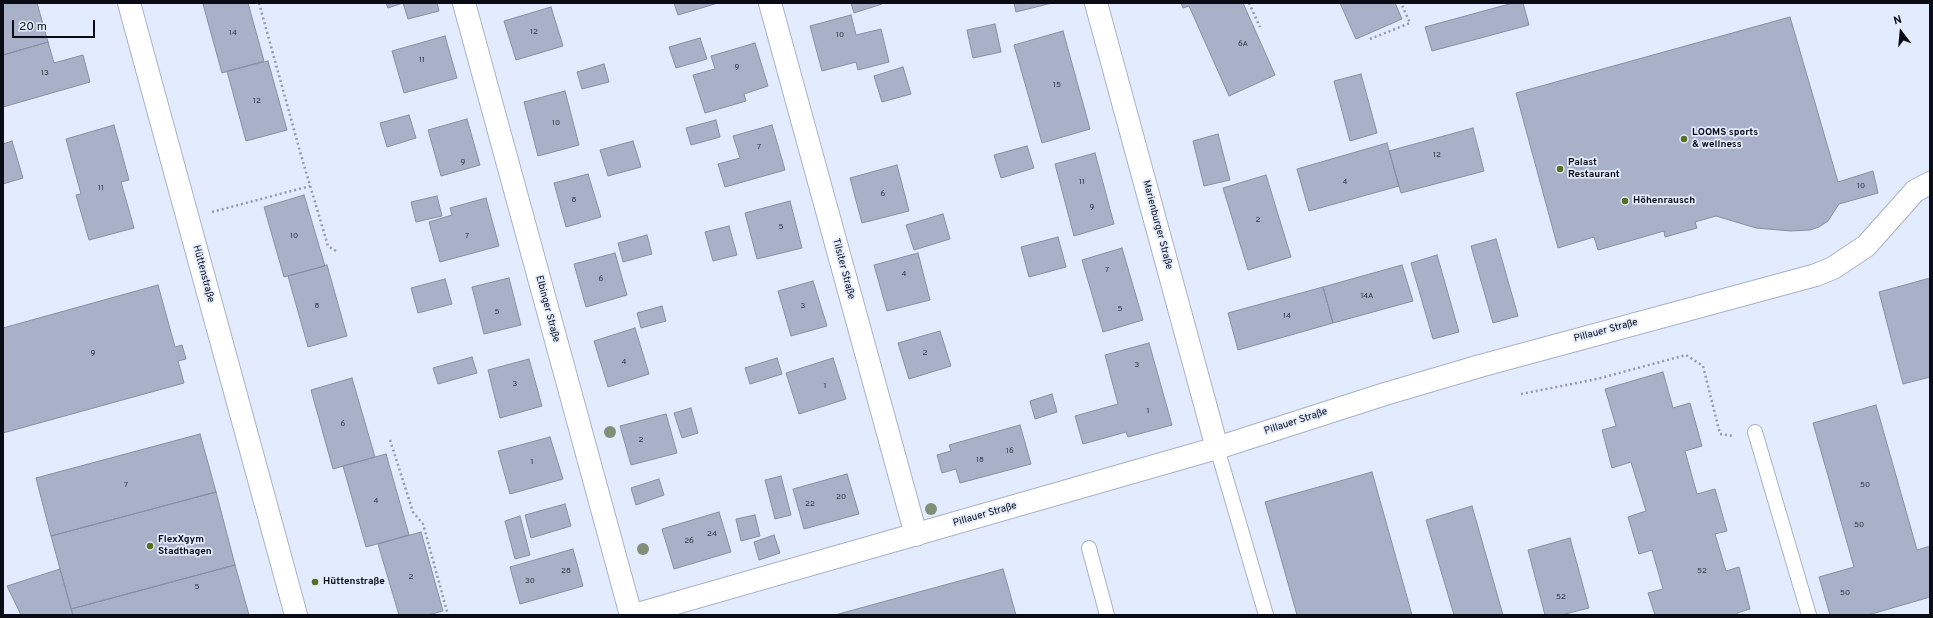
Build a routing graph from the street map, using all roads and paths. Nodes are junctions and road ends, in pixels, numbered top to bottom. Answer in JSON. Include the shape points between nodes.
{"nodes":[{"id":1,"x":130,"y":3,"type":"edge"},
{"id":2,"x":259,"y":3,"type":"edge"},
{"id":3,"x":464,"y":3,"type":"edge"},
{"id":4,"x":770,"y":3,"type":"edge"},
{"id":5,"x":1096,"y":3,"type":"edge"},
{"id":6,"x":1249,"y":3,"type":"edge"},
{"id":7,"x":1401,"y":3,"type":"edge"},
{"id":8,"x":1260,"y":27,"type":"dead end"},
{"id":9,"x":1370,"y":39,"type":"dead end"},
{"id":10,"x":1930,"y":183,"type":"edge"},
{"id":11,"x":310,"y":186,"type":"junction"},
{"id":12,"x":188,"y":218,"type":"junction"},
{"id":13,"x":336,"y":252,"type":"dead end"},
{"id":14,"x":1522,"y":394,"type":"dead end"},
{"id":15,"x":1756,"y":435,"type":"joint"},
{"id":16,"x":390,"y":440,"type":"dead end"},
{"id":17,"x":1217,"y":448,"type":"junction"},
{"id":18,"x":916,"y":535,"type":"junction"},
{"id":19,"x":1089,"y":548,"type":"dead end"},
{"id":20,"x":296,"y":615,"type":"edge"},
{"id":21,"x":448,"y":615,"type":"edge"},
{"id":22,"x":632,"y":615,"type":"edge"},
{"id":23,"x":1107,"y":615,"type":"edge"},
{"id":24,"x":1266,"y":615,"type":"edge"},
{"id":25,"x":1809,"y":615,"type":"edge"}],
"edges":[{"from":1,"to":12,"type":"street","name":"Hüttenstraße"},
{"from":2,"to":11,"type":"path"},
{"from":3,"to":22,"type":"street","name":"Elbinger Straße"},
{"from":4,"to":18,"type":"street","name":"Tilsiter Straße"},
{"from":5,"to":17,"type":"street","name":"Marienburger Straße"},
{"from":6,"to":8,"type":"path"},
{"from":7,"to":9,"type":"path","via":[[1410,23]]},
{"from":10,"to":17,"type":"street","name":"Pillauer Straße","via":[[1915,191],[1866,246],[1833,268],[1816,275],[1480,366]]},
{"from":11,"to":12,"type":"path"},
{"from":11,"to":13,"type":"path","via":[[328,246]]},
{"from":12,"to":20,"type":"street","name":"Hüttenstraße"},
{"from":14,"to":15,"type":"path","via":[[1597,379],[1686,355],[1703,366],[1720,434]]},
{"from":15,"to":25,"type":"lane"},
{"from":16,"to":21,"type":"path","via":[[413,512],[423,524]]},
{"from":17,"to":18,"type":"street","name":"Pillauer Straße"},
{"from":17,"to":24,"type":"lane"},
{"from":18,"to":22,"type":"street","name":"Pillauer Straße"},
{"from":19,"to":23,"type":"lane"}]}
